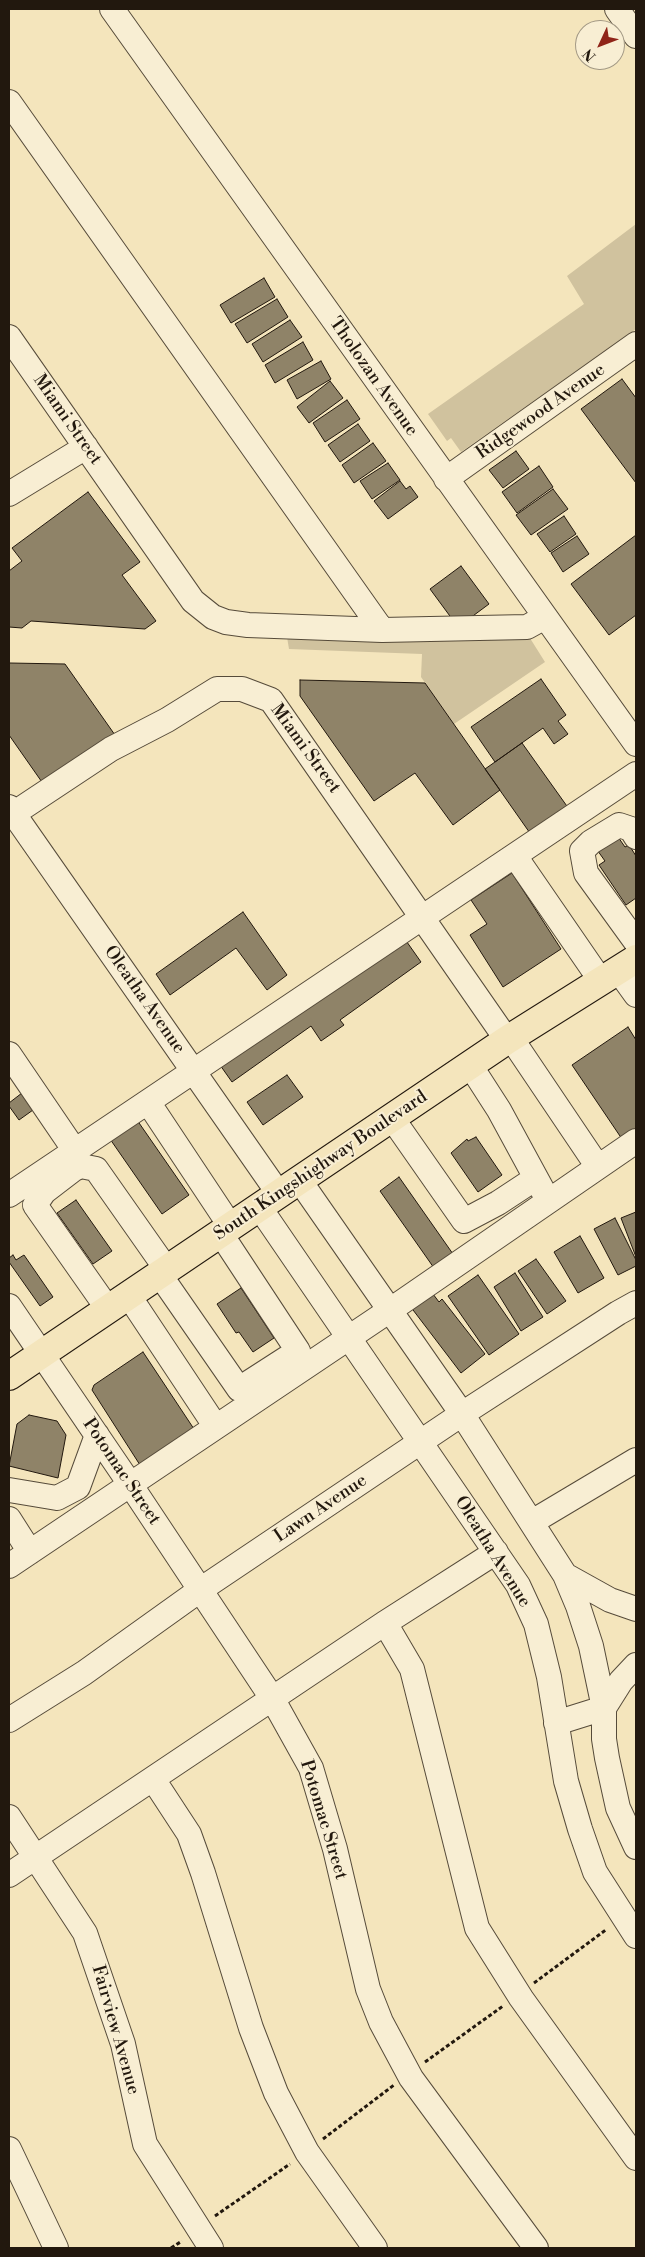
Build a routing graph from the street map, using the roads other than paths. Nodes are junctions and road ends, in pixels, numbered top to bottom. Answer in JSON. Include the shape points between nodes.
{"nodes":[{"id":1,"x":112,"y":9,"type":"edge"},
{"id":2,"x":617,"y":9,"type":"edge"},
{"id":3,"x":636,"y":36,"type":"edge"},
{"id":4,"x":9,"y":102,"type":"edge"},
{"id":5,"x":9,"y":337,"type":"edge"},
{"id":6,"x":636,"y":344,"type":"edge"},
{"id":7,"x":86,"y":447,"type":"junction"},
{"id":8,"x":446,"y":479,"type":"junction"},
{"id":9,"x":9,"y":494,"type":"edge"},
{"id":10,"x":545,"y":617,"type":"junction"},
{"id":11,"x":382,"y":630,"type":"junction"},
{"id":12,"x":636,"y":744,"type":"edge"},
{"id":13,"x":636,"y":774,"type":"edge"},
{"id":14,"x":11,"y":810,"type":"edge"},
{"id":15,"x":628,"y":831,"type":"edge"},
{"id":16,"x":515,"y":856,"type":"junction"},
{"id":17,"x":424,"y":918,"type":"junction"},
{"id":18,"x":636,"y":942,"type":"edge"},
{"id":19,"x":618,"y":970,"type":"edge"},
{"id":20,"x":636,"y":995,"type":"edge"},
{"id":21,"x":509,"y":1039,"type":"junction"},
{"id":22,"x":9,"y":1054,"type":"edge"},
{"id":23,"x":470,"y":1065,"type":"junction"},
{"id":24,"x":194,"y":1071,"type":"junction"},
{"id":25,"x":148,"y":1102,"type":"junction"},
{"id":26,"x":392,"y":1118,"type":"junction"},
{"id":27,"x":636,"y":1141,"type":"edge"},
{"id":28,"x":75,"y":1151,"type":"junction"},
{"id":29,"x":598,"y":1167,"type":"junction"},
{"id":30,"x":536,"y":1178,"type":"junction"},
{"id":31,"x":280,"y":1194,"type":"junction"},
{"id":32,"x":9,"y":1195,"type":"edge"},
{"id":33,"x":549,"y":1201,"type":"junction"},
{"id":34,"x":226,"y":1231,"type":"junction"},
{"id":35,"x":163,"y":1273,"type":"junction"},
{"id":36,"x":119,"y":1302,"type":"junction"},
{"id":37,"x":636,"y":1303,"type":"edge"},
{"id":38,"x":9,"y":1306,"type":"edge"},
{"id":39,"x":390,"y":1310,"type":"junction"},
{"id":40,"x":348,"y":1338,"type":"junction"},
{"id":41,"x":42,"y":1354,"type":"junction"},
{"id":42,"x":9,"y":1376,"type":"edge"},
{"id":43,"x":462,"y":1414,"type":"junction"},
{"id":44,"x":216,"y":1427,"type":"junction"},
{"id":45,"x":97,"y":1435,"type":"junction"},
{"id":46,"x":420,"y":1443,"type":"junction"},
{"id":47,"x":636,"y":1460,"type":"edge"},
{"id":48,"x":130,"y":1484,"type":"junction"},
{"id":49,"x":9,"y":1490,"type":"edge"},
{"id":50,"x":9,"y":1519,"type":"edge"},
{"id":51,"x":532,"y":1522,"type":"junction"},
{"id":52,"x":30,"y":1552,"type":"junction"},
{"id":53,"x":496,"y":1552,"type":"junction"},
{"id":54,"x":9,"y":1566,"type":"edge"},
{"id":55,"x":564,"y":1576,"type":"junction"},
{"id":56,"x":200,"y":1590,"type":"junction"},
{"id":57,"x":636,"y":1609,"type":"edge"},
{"id":58,"x":385,"y":1623,"type":"junction"},
{"id":59,"x":636,"y":1665,"type":"edge"},
{"id":60,"x":272,"y":1698,"type":"junction"},
{"id":61,"x":604,"y":1708,"type":"junction"},
{"id":62,"x":9,"y":1720,"type":"edge"},
{"id":63,"x":556,"y":1723,"type":"junction"},
{"id":64,"x":153,"y":1779,"type":"junction"},
{"id":65,"x":629,"y":1813,"type":"edge"},
{"id":66,"x":9,"y":1817,"type":"edge"},
{"id":67,"x":636,"y":1847,"type":"edge"},
{"id":68,"x":36,"y":1856,"type":"junction"},
{"id":69,"x":9,"y":1875,"type":"edge"},
{"id":70,"x":636,"y":1936,"type":"edge"},
{"id":71,"x":9,"y":2149,"type":"edge"},
{"id":72,"x":636,"y":2158,"type":"edge"},
{"id":73,"x":56,"y":2248,"type":"edge"},
{"id":74,"x":211,"y":2248,"type":"edge"},
{"id":75,"x":375,"y":2248,"type":"edge"},
{"id":76,"x":536,"y":2248,"type":"edge"}],
"edges":[{"from":1,"to":8,"type":"street","name":"Tholozan Avenue"},
{"from":2,"to":3,"type":"street"},
{"from":4,"to":11,"type":"street"},
{"from":5,"to":7,"type":"street","name":"Miami Street"},
{"from":6,"to":8,"type":"street","name":"Ridgewood Avenue"},
{"from":7,"to":9,"type":"street"},
{"from":7,"to":11,"type":"street","name":"Miami Street","via":[[193,601],[213,617],[234,623]]},
{"from":8,"to":10,"type":"street","name":"Tholozan Avenue"},
{"from":10,"to":11,"type":"street","name":"Miami Street","via":[[527,627]]},
{"from":10,"to":12,"type":"street","name":"Tholozan Avenue"},
{"from":13,"to":16,"type":"street"},
{"from":14,"to":17,"type":"street","name":"Miami Street","via":[[110,748],[167,720],[217,689],[242,689],[271,700]]},
{"from":14,"to":24,"type":"street","name":"Oleatha Avenue"},
{"from":15,"to":18,"type":"street","via":[[591,842],[582,851],[586,873]]},
{"from":16,"to":17,"type":"street"},
{"from":16,"to":19,"type":"street"},
{"from":17,"to":21,"type":"street","name":"Miami Street"},
{"from":17,"to":24,"type":"street"},
{"from":19,"to":20,"type":"street"},
{"from":19,"to":21,"type":"main road","name":"South Kingshighway Boulevard"},
{"from":21,"to":23,"type":"main road","name":"South Kingshighway Boulevard"},
{"from":21,"to":29,"type":"street","name":"Miami Street"},
{"from":22,"to":28,"type":"street"},
{"from":23,"to":26,"type":"main road","name":"South Kingshighway Boulevard"},
{"from":23,"to":30,"type":"street"},
{"from":24,"to":25,"type":"street"},
{"from":24,"to":31,"type":"street","name":"Oleatha Avenue"},
{"from":25,"to":28,"type":"street"},
{"from":25,"to":34,"type":"street"},
{"from":26,"to":30,"type":"street","via":[[464,1221]]},
{"from":26,"to":31,"type":"main road","name":"South Kingshighway Boulevard"},
{"from":27,"to":29,"type":"street"},
{"from":28,"to":32,"type":"street"},
{"from":29,"to":33,"type":"street"},
{"from":30,"to":33,"type":"street"},
{"from":31,"to":34,"type":"main road","name":"South Kingshighway Boulevard"},
{"from":31,"to":39,"type":"street","name":"Oleatha Avenue"},
{"from":31,"to":40,"type":"street","name":"Oleatha Avenue"},
{"from":33,"to":39,"type":"street"},
{"from":34,"to":35,"type":"main road","name":"South Kingshighway Boulevard"},
{"from":34,"to":35,"type":"street","via":[[263,1298],[298,1351],[240,1389]]},
{"from":35,"to":36,"type":"main road","name":"South Kingshighway Boulevard"},
{"from":35,"to":36,"type":"street","via":[[96,1170],[81,1166],[74,1169],[41,1196],[35,1205]]},
{"from":36,"to":41,"type":"main road","name":"South Kingshighway Boulevard"},
{"from":36,"to":44,"type":"street"},
{"from":37,"to":43,"type":"street","name":"Lawn Avenue"},
{"from":38,"to":41,"type":"street","name":"Potomac Street"},
{"from":39,"to":40,"type":"street"},
{"from":39,"to":43,"type":"street","name":"Oleatha Avenue"},
{"from":40,"to":44,"type":"street"},
{"from":40,"to":46,"type":"street","name":"Oleatha Avenue"},
{"from":41,"to":42,"type":"main road","name":"South Kingshighway Boulevard"},
{"from":41,"to":45,"type":"street","name":"Potomac Street"},
{"from":43,"to":46,"type":"street","name":"Lawn Avenue"},
{"from":43,"to":51,"type":"street","name":"Oleatha Avenue"},
{"from":44,"to":48,"type":"street"},
{"from":45,"to":48,"type":"street","name":"Potomac Street"},
{"from":45,"to":49,"type":"street","via":[[78,1487],[57,1498]]},
{"from":46,"to":53,"type":"street","name":"Oleatha Avenue"},
{"from":46,"to":56,"type":"street","name":"Lawn Avenue"},
{"from":47,"to":51,"type":"street"},
{"from":48,"to":52,"type":"street"},
{"from":48,"to":56,"type":"street","name":"Potomac Street"},
{"from":50,"to":52,"type":"street"},
{"from":51,"to":55,"type":"street","name":"Oleatha Avenue"},
{"from":52,"to":54,"type":"street"},
{"from":53,"to":58,"type":"street"},
{"from":53,"to":63,"type":"street","name":"Oleatha Avenue","via":[[518,1586],[536,1624]]},
{"from":55,"to":57,"type":"street","via":[[610,1600]]},
{"from":55,"to":61,"type":"street","name":"Oleatha Avenue","via":[[591,1646]]},
{"from":56,"to":60,"type":"street","name":"Potomac Street"},
{"from":56,"to":62,"type":"street","name":"Lawn Avenue","via":[[84,1673]]},
{"from":58,"to":60,"type":"street"},
{"from":58,"to":72,"type":"street","via":[[412,1669],[478,1928],[521,1998]]},
{"from":59,"to":61,"type":"street"},
{"from":60,"to":64,"type":"street"},
{"from":60,"to":76,"type":"street","name":"Potomac Street","via":[[311,1768],[335,1849],[368,1989],[381,2022],[411,2078]]},
{"from":61,"to":63,"type":"street"},
{"from":61,"to":65,"type":"street","name":"Oleatha Avenue","via":[[606,1752]]},
{"from":63,"to":70,"type":"street","name":"Oleatha Avenue","via":[[566,1781],[595,1872]]},
{"from":64,"to":68,"type":"street"},
{"from":64,"to":75,"type":"street","via":[[189,1834],[251,2028],[276,2093],[306,2152]]},
{"from":65,"to":67,"type":"street","name":"Oleatha Avenue"},
{"from":66,"to":68,"type":"street","name":"Fairview Avenue"},
{"from":68,"to":69,"type":"street"},
{"from":68,"to":74,"type":"street","name":"Fairview Avenue","via":[[85,1933],[122,2044],[145,2144]]},
{"from":71,"to":73,"type":"street"}]}
